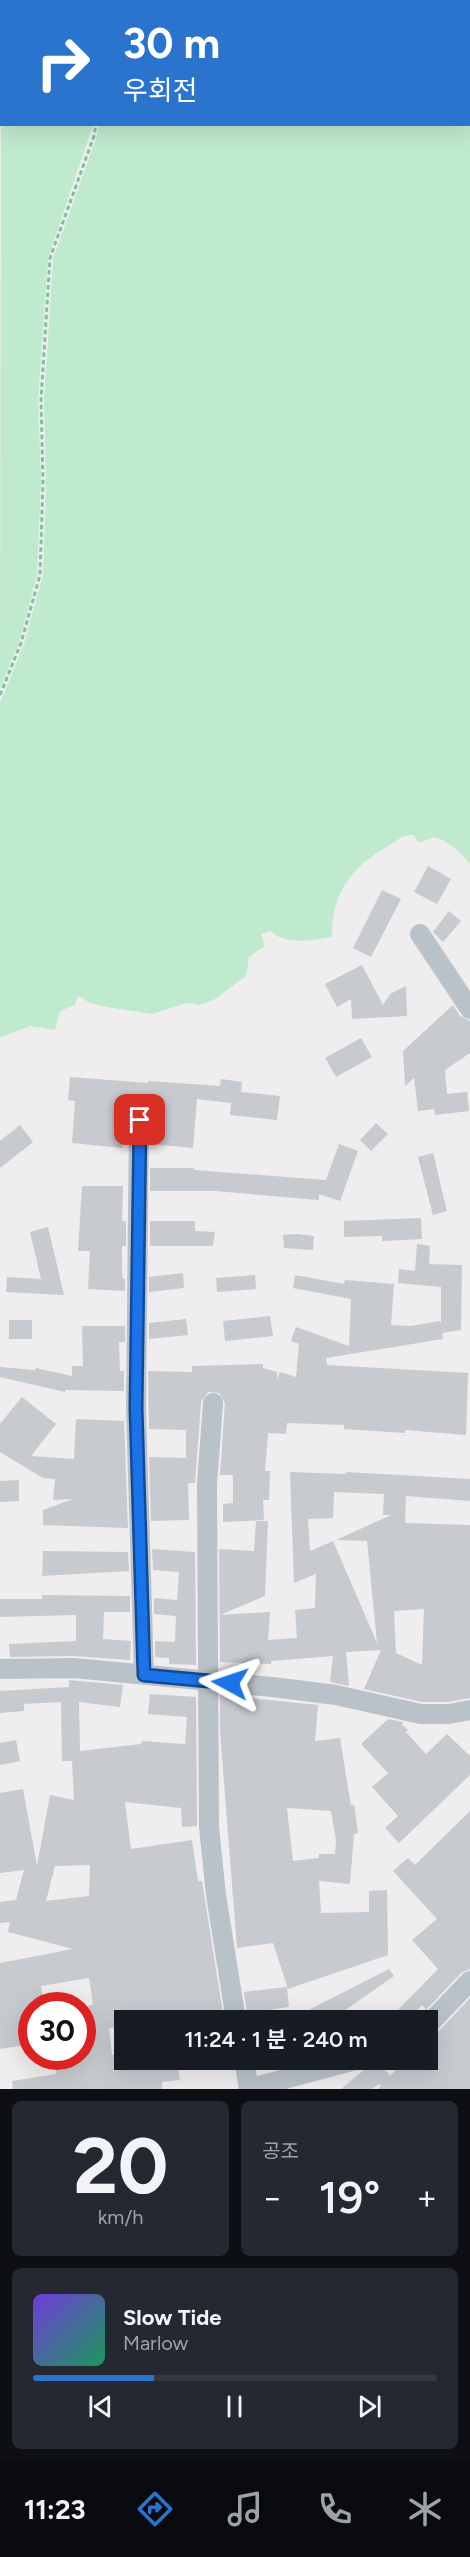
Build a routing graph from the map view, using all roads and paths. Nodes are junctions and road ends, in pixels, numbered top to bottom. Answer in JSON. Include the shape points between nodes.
{"nodes":[{"id":1,"x":96,"y":126,"type":"edge"},
{"id":2,"x":0,"y":694,"type":"edge"},
{"id":3,"x":420,"y":934,"type":"dead end"},
{"id":4,"x":470,"y":1009,"type":"edge"},
{"id":5,"x":140,"y":1120,"type":"dead end"},
{"id":6,"x":213,"y":1403,"type":"dead end"},
{"id":7,"x":0,"y":1669,"type":"edge"},
{"id":8,"x":144,"y":1675,"type":"junction"},
{"id":9,"x":208,"y":1681,"type":"junction"},
{"id":10,"x":470,"y":1710,"type":"edge"},
{"id":11,"x":470,"y":1981,"type":"edge"},
{"id":12,"x":234,"y":2010,"type":"edge"},
{"id":13,"x":438,"y":2015,"type":"edge"},
{"id":14,"x":246,"y":2070,"type":"edge"},
{"id":15,"x":318,"y":2070,"type":"edge"},
{"id":16,"x":249,"y":2089,"type":"edge"}],
"edges":[{"from":1,"to":2,"type":"path","via":[[50,258],[41,400],[44,481],[40,575],[21,643]]},
{"from":3,"to":4,"type":"street"},
{"from":5,"to":8,"type":"street","via":[[136,1408]]},
{"from":6,"to":9,"type":"street","via":[[207,1484]]},
{"from":7,"to":8,"type":"street","via":[[74,1668]]},
{"from":8,"to":9,"type":"street"},
{"from":9,"to":10,"type":"street","via":[[336,1695],[421,1714]]},
{"from":9,"to":12,"type":"street","via":[[208,1827]]},
{"from":11,"to":13,"type":"street"},
{"from":14,"to":16,"type":"street"},
{"from":15,"to":16,"type":"street"}]}
